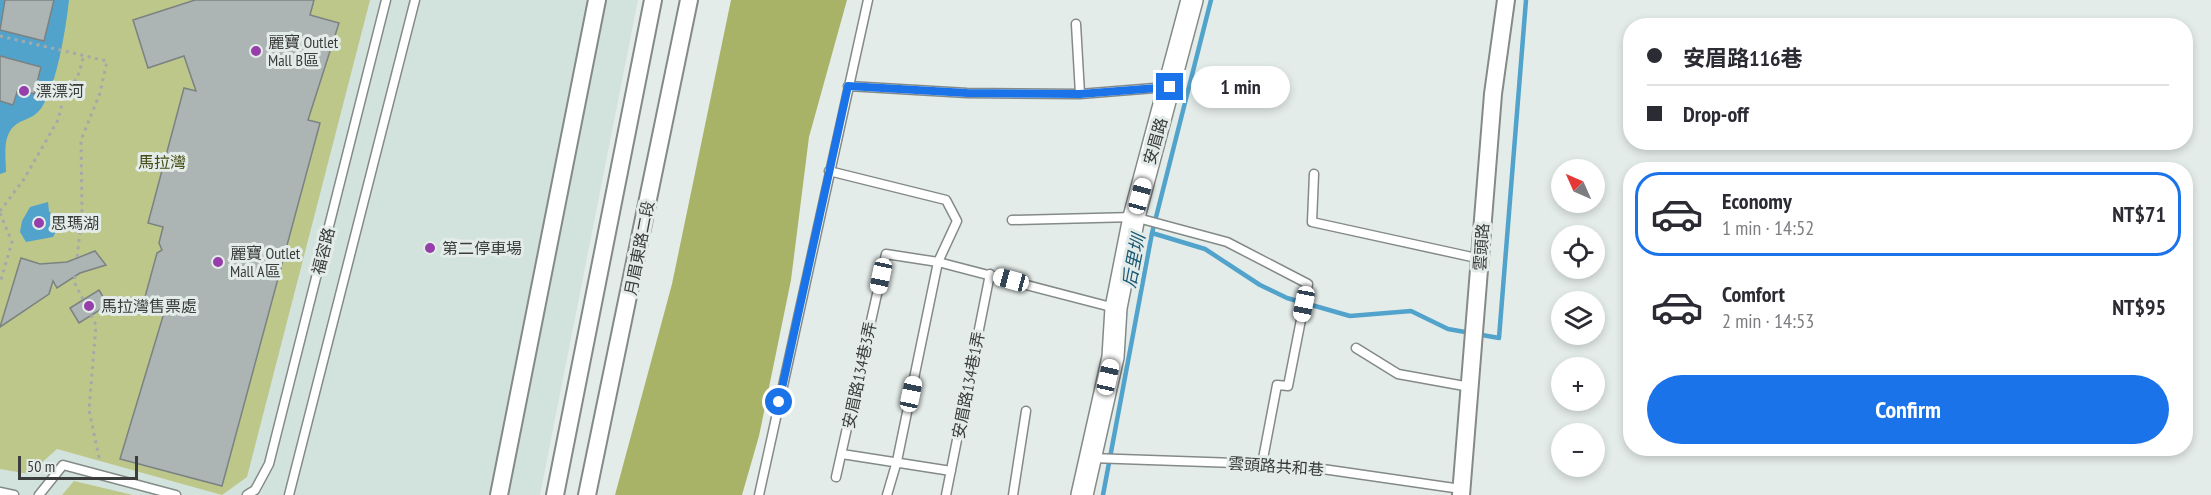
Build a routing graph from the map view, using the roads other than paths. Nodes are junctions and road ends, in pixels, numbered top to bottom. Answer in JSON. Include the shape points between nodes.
{"nodes":[{"id":1,"x":386,"y":0,"type":"edge"},
{"id":2,"x":415,"y":0,"type":"edge"},
{"id":3,"x":597,"y":0,"type":"edge"},
{"id":4,"x":653,"y":0,"type":"edge"},
{"id":5,"x":689,"y":0,"type":"edge"},
{"id":6,"x":868,"y":0,"type":"edge"},
{"id":7,"x":1192,"y":0,"type":"edge"},
{"id":8,"x":1506,"y":0,"type":"edge"},
{"id":9,"x":1076,"y":24,"type":"dead end"},
{"id":10,"x":848,"y":86,"type":"junction"},
{"id":11,"x":1170,"y":87,"type":"junction"},
{"id":12,"x":1080,"y":94,"type":"junction"},
{"id":13,"x":829,"y":171,"type":"junction"},
{"id":14,"x":1314,"y":174,"type":"dead end"},
{"id":15,"x":1134,"y":217,"type":"junction"},
{"id":16,"x":1012,"y":220,"type":"dead end"},
{"id":17,"x":1480,"y":259,"type":"junction"},
{"id":18,"x":938,"y":262,"type":"junction"},
{"id":19,"x":990,"y":274,"type":"junction"},
{"id":20,"x":1116,"y":308,"type":"junction"},
{"id":21,"x":1356,"y":348,"type":"dead end"},
{"id":22,"x":1470,"y":387,"type":"junction"},
{"id":23,"x":1026,"y":411,"type":"dead end"},
{"id":24,"x":842,"y":454,"type":"junction"},
{"id":25,"x":1090,"y":458,"type":"junction"},
{"id":26,"x":897,"y":461,"type":"junction"},
{"id":27,"x":1262,"y":464,"type":"junction"},
{"id":28,"x":951,"y":471,"type":"junction"},
{"id":29,"x":837,"y":477,"type":"dead end"},
{"id":30,"x":0,"y":492,"type":"edge"},
{"id":31,"x":1461,"y":492,"type":"edge"},
{"id":32,"x":14,"y":495,"type":"edge"},
{"id":33,"x":39,"y":495,"type":"edge"},
{"id":34,"x":176,"y":495,"type":"edge"},
{"id":35,"x":247,"y":495,"type":"edge"},
{"id":36,"x":289,"y":495,"type":"edge"},
{"id":37,"x":499,"y":495,"type":"edge"},
{"id":38,"x":555,"y":495,"type":"edge"},
{"id":39,"x":588,"y":495,"type":"edge"},
{"id":40,"x":759,"y":495,"type":"edge"},
{"id":41,"x":887,"y":495,"type":"edge"},
{"id":42,"x":946,"y":495,"type":"edge"},
{"id":43,"x":1013,"y":495,"type":"edge"},
{"id":44,"x":1083,"y":495,"type":"edge"}],
"edges":[{"from":1,"to":35,"type":"lane","name":"福容路","via":[[269,464],[255,490]]},
{"from":2,"to":36,"type":"lane"},
{"from":3,"to":37,"type":"street"},
{"from":4,"to":38,"type":"street","name":"月眉東路二段"},
{"from":5,"to":39,"type":"street","name":"月眉東路二段"},
{"from":6,"to":10,"type":"lane"},
{"from":7,"to":11,"type":"street","name":"安眉路"},
{"from":8,"to":17,"type":"street","name":"雲頭路","via":[[1493,94]]},
{"from":9,"to":12,"type":"lane"},
{"from":10,"to":12,"type":"lane"},
{"from":10,"to":13,"type":"lane"},
{"from":11,"to":12,"type":"lane"},
{"from":11,"to":15,"type":"street","name":"安眉路"},
{"from":13,"to":18,"type":"lane","via":[[946,200],[957,221]]},
{"from":13,"to":40,"type":"lane"},
{"from":14,"to":17,"type":"lane","via":[[1312,222]]},
{"from":15,"to":16,"type":"lane"},
{"from":15,"to":20,"type":"street","name":"安眉路"},
{"from":15,"to":27,"type":"lane","via":[[1227,242],[1308,284],[1288,386],[1277,385]]},
{"from":17,"to":22,"type":"street","name":"雲頭路"},
{"from":18,"to":19,"type":"lane"},
{"from":18,"to":24,"type":"lane","name":"安眉路134巷3弄","via":[[886,254]]},
{"from":18,"to":26,"type":"lane"},
{"from":19,"to":20,"type":"lane"},
{"from":19,"to":28,"type":"lane","name":"安眉路134巷1弄"},
{"from":20,"to":25,"type":"street","name":"安眉路","via":[[1113,357]]},
{"from":21,"to":22,"type":"lane","via":[[1398,374]]},
{"from":22,"to":31,"type":"street","name":"雲頭路"},
{"from":23,"to":43,"type":"lane"},
{"from":24,"to":26,"type":"lane"},
{"from":24,"to":29,"type":"lane","name":"安眉路134巷3弄"},
{"from":25,"to":27,"type":"lane","name":"雲頭路共和巷"},
{"from":25,"to":44,"type":"street","name":"安眉路"},
{"from":26,"to":28,"type":"lane"},
{"from":26,"to":41,"type":"lane"},
{"from":27,"to":31,"type":"lane","name":"雲頭路共和巷","via":[[1295,465]]},
{"from":28,"to":42,"type":"lane","name":"安眉路134巷1弄"},
{"from":30,"to":32,"type":"lane"},
{"from":33,"to":34,"type":"lane","via":[[63,465]]}]}
